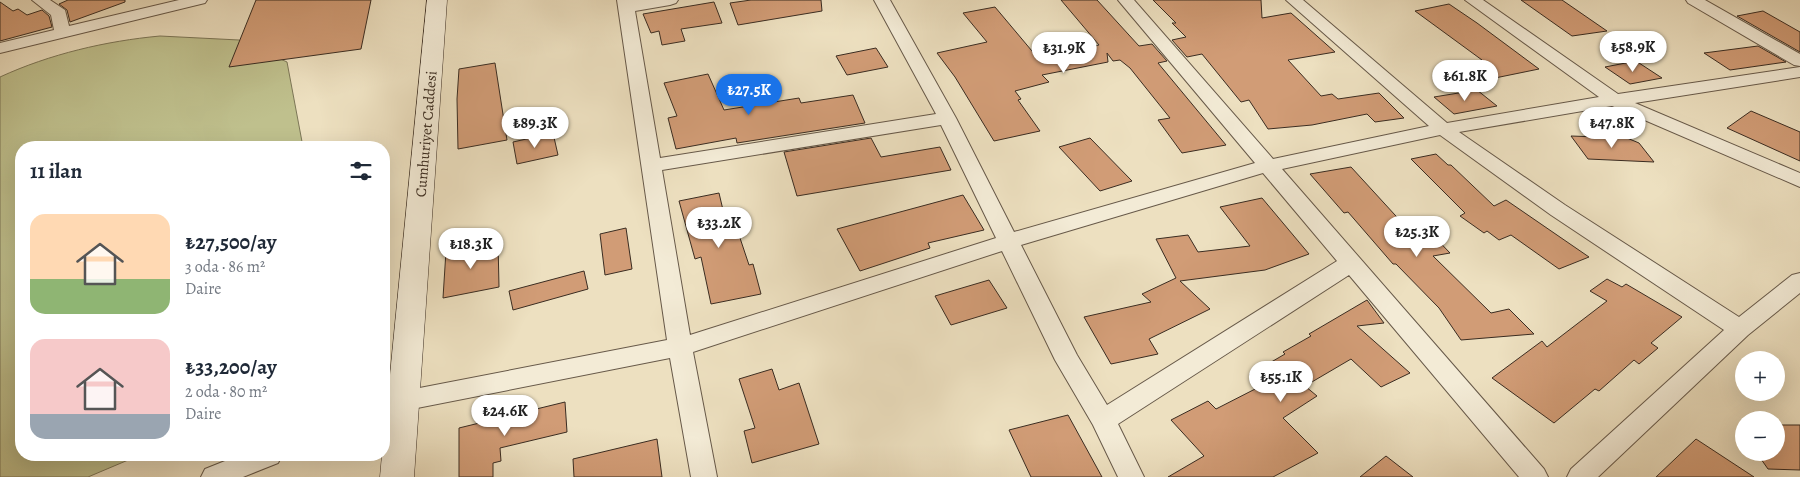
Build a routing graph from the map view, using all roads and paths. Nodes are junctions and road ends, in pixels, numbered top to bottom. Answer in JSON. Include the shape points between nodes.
{"nodes":[{"id":1,"x":40,"y":0,"type":"edge"},
{"id":2,"x":198,"y":0,"type":"edge"},
{"id":3,"x":437,"y":0,"type":"edge"},
{"id":4,"x":670,"y":0,"type":"edge"},
{"id":5,"x":882,"y":0,"type":"edge"},
{"id":6,"x":1126,"y":0,"type":"edge"},
{"id":7,"x":1294,"y":0,"type":"edge"},
{"id":8,"x":1474,"y":0,"type":"edge"},
{"id":9,"x":1694,"y":0,"type":"edge"},
{"id":10,"x":626,"y":3,"type":"edge"},
{"id":11,"x":62,"y":32,"type":"junction"},
{"id":12,"x":0,"y":48,"type":"edge"},
{"id":13,"x":1800,"y":61,"type":"edge"},
{"id":14,"x":1800,"y":72,"type":"edge"},
{"id":15,"x":1616,"y":101,"type":"junction"},
{"id":16,"x":947,"y":118,"type":"junction"},
{"id":17,"x":1443,"y":129,"type":"junction"},
{"id":18,"x":651,"y":166,"type":"junction"},
{"id":19,"x":1267,"y":166,"type":"junction"},
{"id":20,"x":1800,"y":181,"type":"edge"},
{"id":21,"x":1009,"y":241,"type":"junction"},
{"id":22,"x":1352,"y":262,"type":"junction"},
{"id":23,"x":1800,"y":281,"type":"edge"},
{"id":24,"x":1740,"y":329,"type":"junction"},
{"id":25,"x":680,"y":347,"type":"junction"},
{"id":26,"x":394,"y":405,"type":"edge"},
{"id":27,"x":1103,"y":420,"type":"junction"},
{"id":28,"x":254,"y":461,"type":"edge"},
{"id":29,"x":214,"y":477,"type":"edge"},
{"id":30,"x":397,"y":477,"type":"edge"},
{"id":31,"x":704,"y":477,"type":"edge"},
{"id":32,"x":1130,"y":477,"type":"edge"},
{"id":33,"x":1535,"y":477,"type":"edge"},
{"id":34,"x":1580,"y":477,"type":"edge"}],
"edges":[{"from":1,"to":11,"type":"street","via":[[59,13]]},
{"from":2,"to":11,"type":"street"},
{"from":3,"to":26,"type":"main road","name":"Cumhuriyet Caddesi"},
{"from":4,"to":10,"type":"street"},
{"from":5,"to":16,"type":"street"},
{"from":6,"to":19,"type":"street"},
{"from":7,"to":17,"type":"street"},
{"from":8,"to":15,"type":"street"},
{"from":9,"to":13,"type":"street"},
{"from":10,"to":18,"type":"street"},
{"from":11,"to":12,"type":"street"},
{"from":14,"to":15,"type":"street"},
{"from":15,"to":17,"type":"street"},
{"from":15,"to":20,"type":"street"},
{"from":16,"to":18,"type":"street"},
{"from":16,"to":21,"type":"street"},
{"from":17,"to":19,"type":"street"},
{"from":17,"to":24,"type":"street","via":[[1558,210]]},
{"from":18,"to":25,"type":"street"},
{"from":19,"to":21,"type":"street"},
{"from":19,"to":22,"type":"street"},
{"from":21,"to":25,"type":"street"},
{"from":21,"to":27,"type":"street","via":[[1067,360]]},
{"from":22,"to":27,"type":"street"},
{"from":22,"to":33,"type":"street"},
{"from":23,"to":24,"type":"street"},
{"from":24,"to":34,"type":"street"},
{"from":25,"to":26,"type":"street"},
{"from":25,"to":31,"type":"street"},
{"from":26,"to":30,"type":"main road","name":"Cumhuriyet Caddesi"},
{"from":27,"to":32,"type":"street"},
{"from":28,"to":29,"type":"street"}]}
